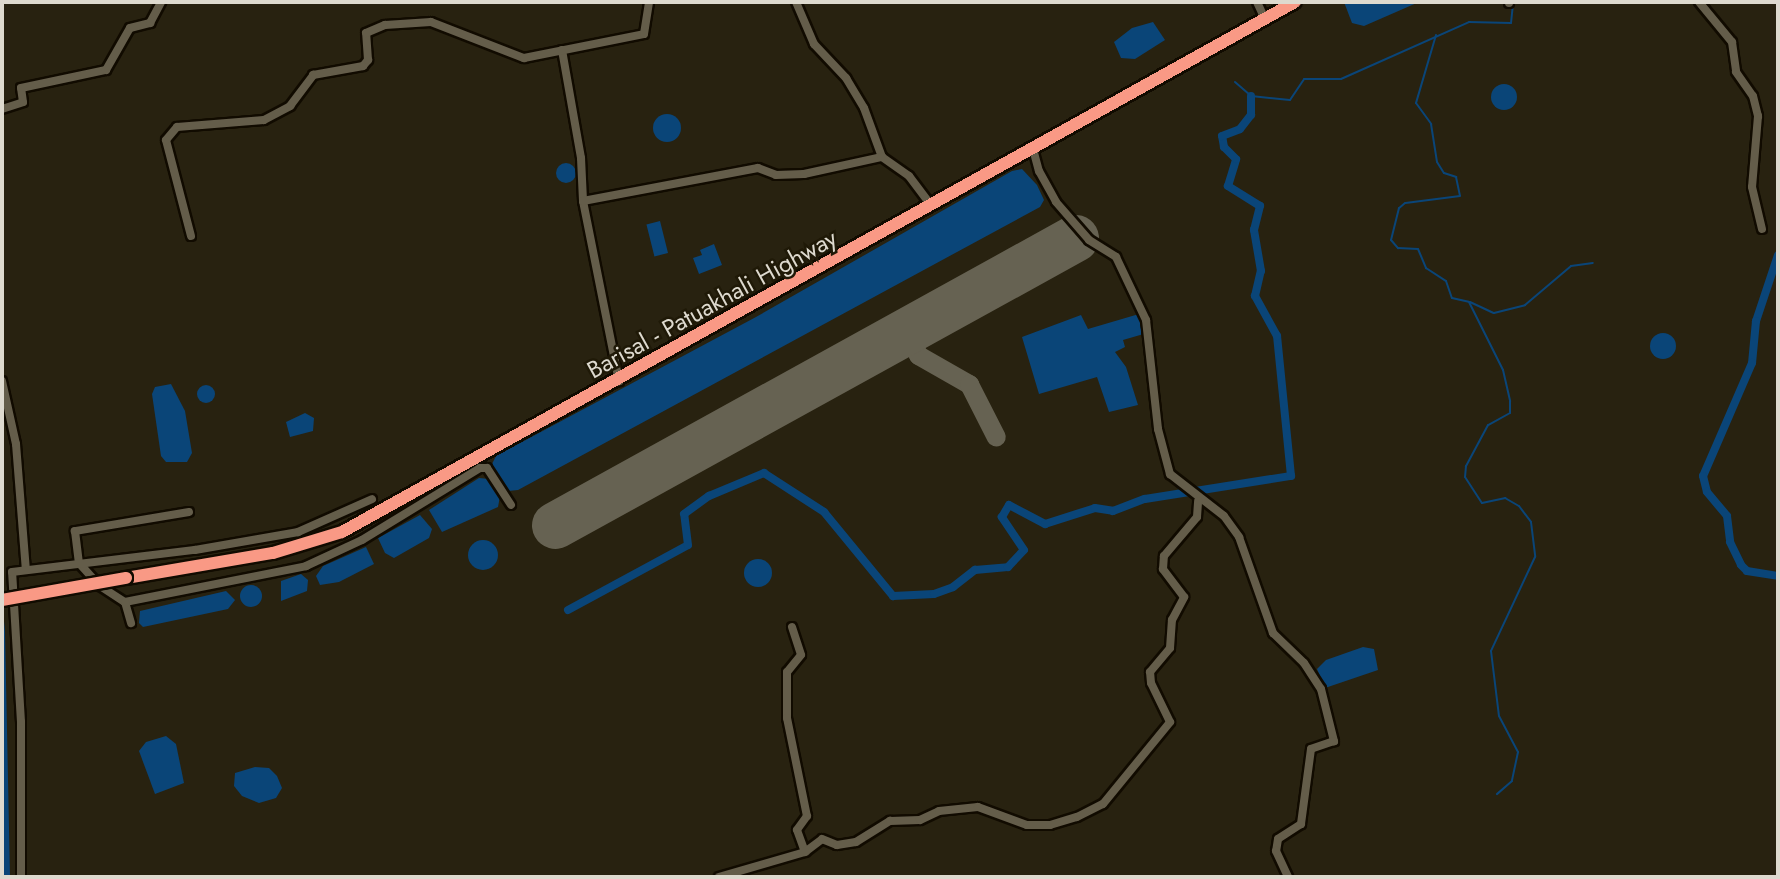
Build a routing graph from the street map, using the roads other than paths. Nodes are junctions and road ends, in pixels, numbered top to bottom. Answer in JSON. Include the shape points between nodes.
{"nodes":[{"id":1,"x":161,"y":2,"type":"edge"},
{"id":2,"x":649,"y":2,"type":"edge"},
{"id":3,"x":796,"y":2,"type":"edge"},
{"id":4,"x":1257,"y":2,"type":"edge"},
{"id":5,"x":1295,"y":2,"type":"edge"},
{"id":6,"x":1699,"y":2,"type":"edge"},
{"id":7,"x":1265,"y":19,"type":"junction"},
{"id":8,"x":562,"y":50,"type":"junction"},
{"id":9,"x":2,"y":109,"type":"edge"},
{"id":10,"x":1033,"y":149,"type":"junction"},
{"id":11,"x":881,"y":157,"type":"junction"},
{"id":12,"x":583,"y":201,"type":"junction"},
{"id":13,"x":931,"y":205,"type":"junction"},
{"id":14,"x":1762,"y":229,"type":"dead end"},
{"id":15,"x":191,"y":236,"type":"dead end"},
{"id":16,"x":2,"y":381,"type":"edge"},
{"id":17,"x":619,"y":381,"type":"junction"},
{"id":18,"x":372,"y":499,"type":"dead end"},
{"id":19,"x":1198,"y":501,"type":"junction"},
{"id":20,"x":511,"y":505,"type":"dead end"},
{"id":21,"x":189,"y":512,"type":"dead end"},
{"id":22,"x":79,"y":563,"type":"junction"},
{"id":23,"x":26,"y":570,"type":"junction"},
{"id":24,"x":2,"y":600,"type":"edge"},
{"id":25,"x":125,"y":602,"type":"junction"},
{"id":26,"x":131,"y":623,"type":"dead end"},
{"id":27,"x":792,"y":627,"type":"dead end"},
{"id":28,"x":805,"y":852,"type":"junction"},
{"id":29,"x":21,"y":877,"type":"edge"},
{"id":30,"x":719,"y":877,"type":"edge"},
{"id":31,"x":1289,"y":877,"type":"edge"}],
"edges":[{"from":1,"to":9,"type":"street","via":[[150,23],[130,28],[106,70],[21,88],[23,102]]},
{"from":2,"to":8,"type":"street","via":[[644,34]]},
{"from":3,"to":11,"type":"street","via":[[814,44],[846,78],[864,108]]},
{"from":4,"to":7,"type":"street"},
{"from":5,"to":7,"type":"highway","name":"Barisal - Patuakhali Highway"},
{"from":6,"to":14,"type":"street","via":[[1732,42],[1736,72],[1753,96],[1758,116],[1752,187]]},
{"from":7,"to":10,"type":"highway","name":"Barisal - Patuakhali Highway"},
{"from":8,"to":12,"type":"street","via":[[581,158]]},
{"from":8,"to":15,"type":"street","via":[[524,58],[431,22],[385,25],[366,33],[368,60],[363,66],[313,75],[290,106],[264,121],[177,127],[166,140]]},
{"from":10,"to":13,"type":"highway","name":"Barisal - Patuakhali Highway"},
{"from":10,"to":19,"type":"street","via":[[1039,172],[1056,202],[1090,240],[1116,257],[1137,300],[1152,353],[1158,429],[1170,474]]},
{"from":11,"to":12,"type":"street","via":[[804,174],[776,175],[758,168]]},
{"from":11,"to":13,"type":"street","via":[[909,176]]},
{"from":12,"to":17,"type":"street"},
{"from":13,"to":17,"type":"highway","name":"Barisal - Patuakhali Highway"},
{"from":16,"to":23,"type":"street","via":[[16,444]]},
{"from":17,"to":24,"type":"highway","name":"Barisal - Patuakhali Highway","bridge":true,"via":[[342,532],[273,553]]},
{"from":18,"to":22,"type":"street","via":[[298,532]]},
{"from":19,"to":28,"type":"street","via":[[1197,517],[1164,556],[1163,569],[1184,597],[1172,620],[1170,648],[1150,672],[1170,722],[1103,804],[1050,825],[1027,825],[978,807],[939,811],[920,820],[890,821],[856,842],[837,845],[821,839]]},
{"from":19,"to":31,"type":"street","via":[[1224,516],[1239,537],[1273,633],[1304,663],[1325,702],[1334,741],[1311,749],[1301,824],[1279,835],[1276,846]]},
{"from":20,"to":25,"type":"street","via":[[487,468],[480,468],[362,540],[306,566]]},
{"from":21,"to":22,"type":"street","via":[[75,531]]},
{"from":22,"to":23,"type":"street"},
{"from":22,"to":25,"type":"street","via":[[100,586]]},
{"from":23,"to":29,"type":"street","via":[[12,572],[21,722]]},
{"from":25,"to":26,"type":"street"},
{"from":27,"to":28,"type":"street","via":[[801,656],[787,672],[787,718],[807,817],[797,830]]},
{"from":28,"to":30,"type":"street"}]}
